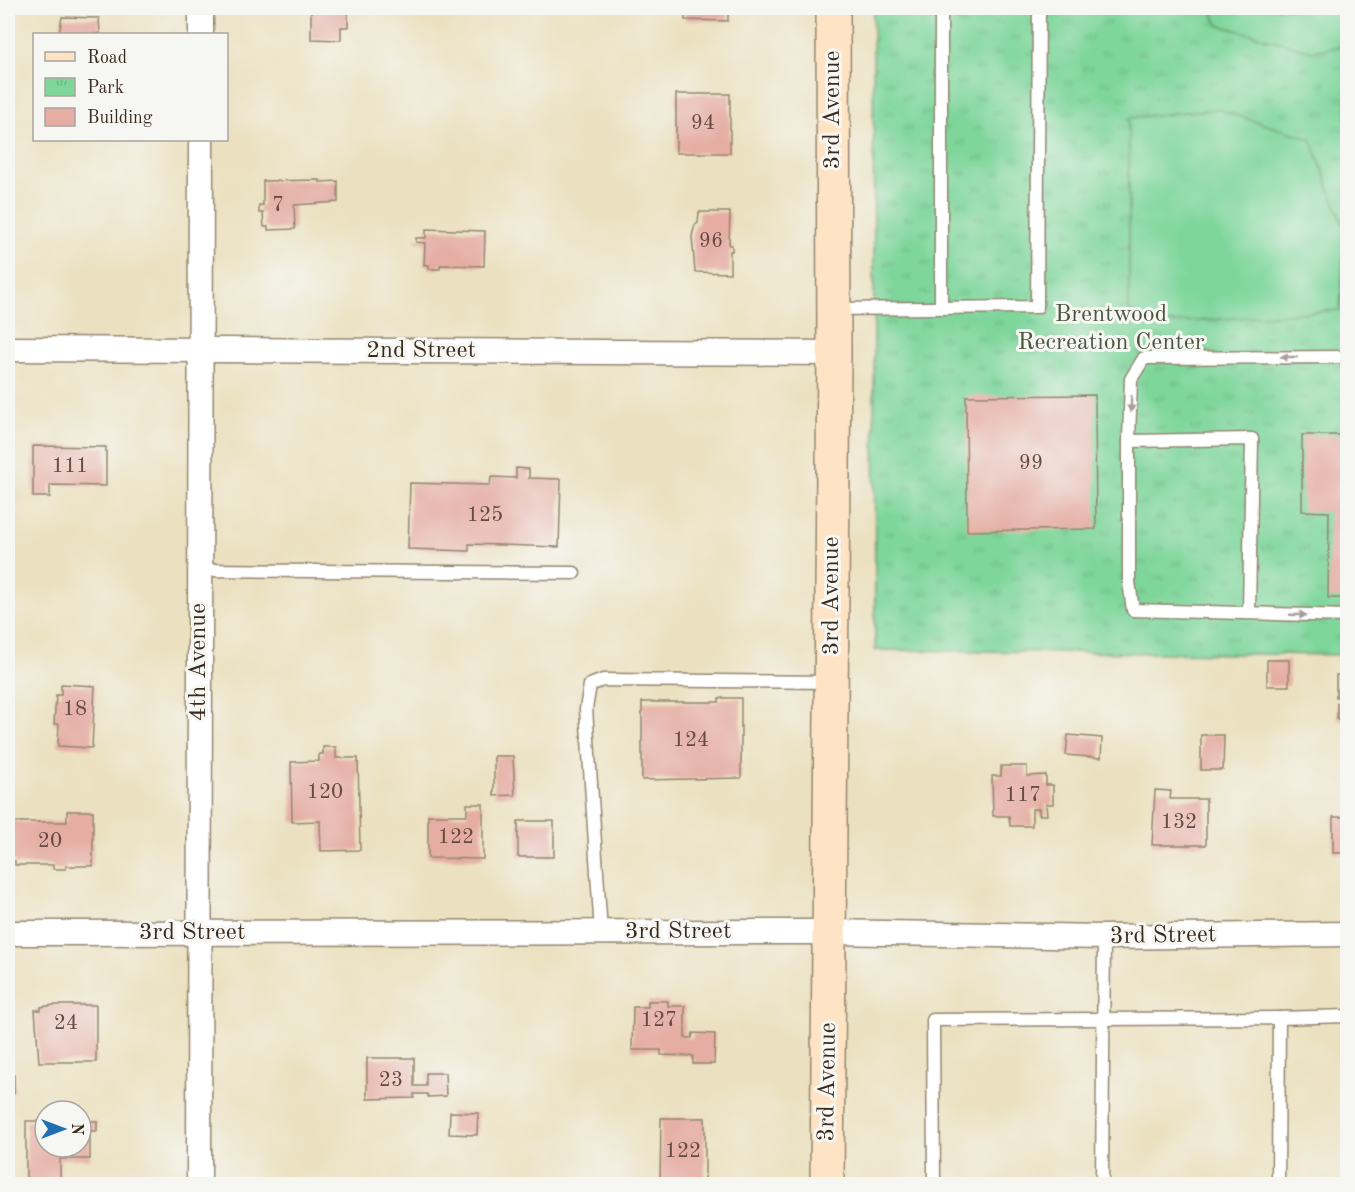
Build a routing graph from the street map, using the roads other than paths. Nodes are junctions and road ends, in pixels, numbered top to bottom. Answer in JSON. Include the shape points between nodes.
{"nodes":[{"id":1,"x":201,"y":8,"type":"edge"},
{"id":2,"x":833,"y":8,"type":"edge"},
{"id":3,"x":941,"y":8,"type":"edge"},
{"id":4,"x":1039,"y":8,"type":"edge"},
{"id":5,"x":201,"y":33,"type":"edge"},
{"id":6,"x":201,"y":141,"type":"edge"},
{"id":7,"x":941,"y":308,"type":"junction"},
{"id":8,"x":834,"y":309,"type":"junction"},
{"id":9,"x":8,"y":348,"type":"edge"},
{"id":10,"x":201,"y":349,"type":"junction"},
{"id":11,"x":834,"y":353,"type":"junction"},
{"id":12,"x":1347,"y":357,"type":"edge"},
{"id":13,"x":1129,"y":441,"type":"junction"},
{"id":14,"x":199,"y":570,"type":"junction"},
{"id":15,"x":574,"y":573,"type":"dead end"},
{"id":16,"x":1249,"y":613,"type":"junction"},
{"id":17,"x":1347,"y":616,"type":"edge"},
{"id":18,"x":832,"y":682,"type":"junction"},
{"id":19,"x":600,"y":932,"type":"junction"},
{"id":20,"x":830,"y":932,"type":"junction"},
{"id":21,"x":8,"y":933,"type":"edge"},
{"id":22,"x":199,"y":933,"type":"junction"},
{"id":23,"x":1347,"y":934,"type":"edge"},
{"id":24,"x":1104,"y":937,"type":"junction"},
{"id":25,"x":1347,"y":1016,"type":"edge"},
{"id":26,"x":1279,"y":1018,"type":"junction"},
{"id":27,"x":1103,"y":1019,"type":"junction"},
{"id":28,"x":199,"y":1185,"type":"edge"},
{"id":29,"x":827,"y":1185,"type":"edge"},
{"id":30,"x":934,"y":1185,"type":"edge"},
{"id":31,"x":1102,"y":1185,"type":"edge"},
{"id":32,"x":1278,"y":1185,"type":"edge"}],
"edges":[{"from":1,"to":5,"type":"street"},
{"from":2,"to":8,"type":"street","name":"3rd Avenue"},
{"from":3,"to":7,"type":"lane"},
{"from":4,"to":7,"type":"lane","via":[[1037,307]]},
{"from":6,"to":10,"type":"street","name":"4th Avenue"},
{"from":7,"to":8,"type":"lane"},
{"from":8,"to":11,"type":"street","name":"3rd Avenue"},
{"from":9,"to":10,"type":"street","name":"2nd Street"},
{"from":10,"to":11,"type":"street","name":"2nd Street"},
{"from":10,"to":14,"type":"street","name":"4th Avenue"},
{"from":11,"to":18,"type":"street","name":"3rd Avenue"},
{"from":12,"to":13,"type":"lane","one_way":true,"via":[[1144,358],[1131,379]]},
{"from":13,"to":16,"type":"lane","via":[[1129,582],[1133,610]]},
{"from":13,"to":16,"type":"lane","via":[[1252,439]]},
{"from":14,"to":15,"type":"lane"},
{"from":14,"to":22,"type":"street","name":"4th Avenue"},
{"from":16,"to":17,"type":"lane","one_way":true},
{"from":18,"to":19,"type":"lane","via":[[603,680],[591,685],[586,709]]},
{"from":18,"to":20,"type":"street","name":"3rd Avenue"},
{"from":19,"to":20,"type":"street","name":"3rd Street"},
{"from":19,"to":22,"type":"street","name":"3rd Street"},
{"from":20,"to":24,"type":"street","name":"3rd Street"},
{"from":20,"to":29,"type":"street","name":"3rd Avenue"},
{"from":21,"to":22,"type":"street","name":"3rd Street"},
{"from":22,"to":28,"type":"street","name":"4th Avenue"},
{"from":23,"to":24,"type":"street","name":"3rd Street"},
{"from":24,"to":27,"type":"lane"},
{"from":25,"to":26,"type":"lane"},
{"from":26,"to":27,"type":"lane"},
{"from":26,"to":32,"type":"lane"},
{"from":27,"to":30,"type":"lane","via":[[933,1020]]},
{"from":27,"to":31,"type":"lane"}]}
